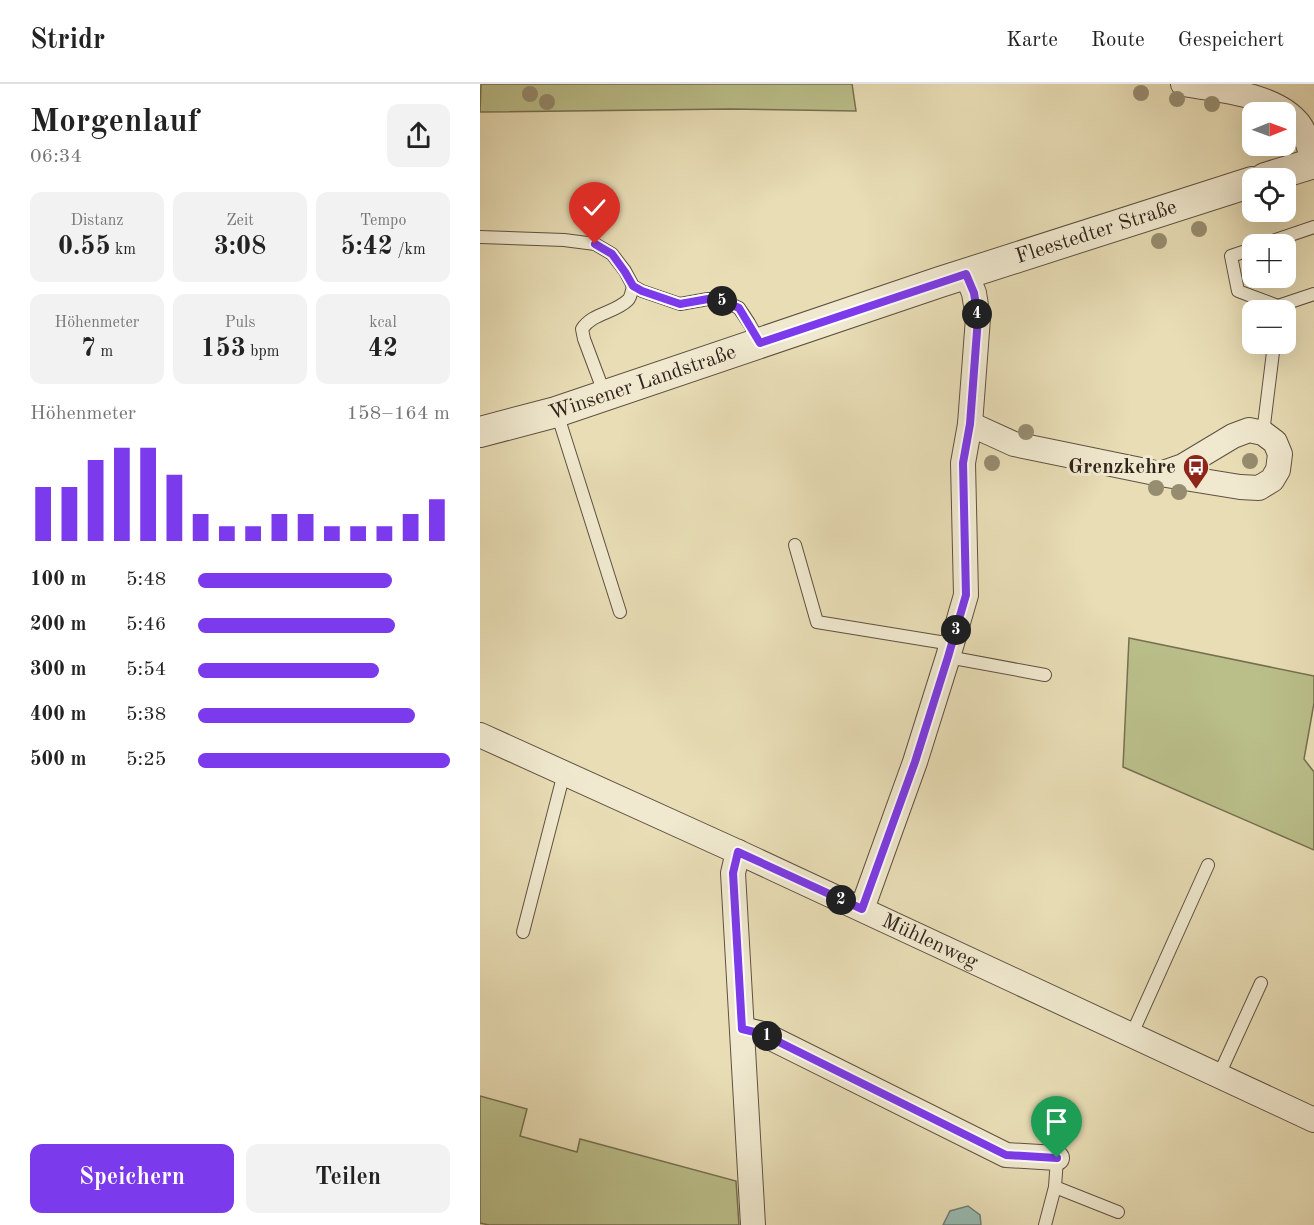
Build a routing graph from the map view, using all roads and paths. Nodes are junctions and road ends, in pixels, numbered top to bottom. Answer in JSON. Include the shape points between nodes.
{"nodes":[{"id":1,"x":1183,"y":84,"type":"edge"},
{"id":2,"x":1313,"y":163,"type":"edge"},
{"id":3,"x":1296,"y":168,"type":"edge"},
{"id":4,"x":1242,"y":185,"type":"edge"},
{"id":5,"x":1314,"y":227,"type":"edge"},
{"id":6,"x":1293,"y":234,"type":"edge"},
{"id":7,"x":480,"y":237,"type":"edge"},
{"id":8,"x":1242,"y":252,"type":"edge"},
{"id":9,"x":953,"y":278,"type":"junction"},
{"id":10,"x":633,"y":286,"type":"junction"},
{"id":11,"x":1314,"y":294,"type":"edge"},
{"id":12,"x":1259,"y":300,"type":"edge"},
{"id":13,"x":1296,"y":301,"type":"edge"},
{"id":14,"x":760,"y":343,"type":"junction"},
{"id":15,"x":1273,"y":354,"type":"edge"},
{"id":16,"x":605,"y":395,"type":"junction"},
{"id":17,"x":556,"y":412,"type":"junction"},
{"id":18,"x":970,"y":424,"type":"junction"},
{"id":19,"x":480,"y":432,"type":"edge"},
{"id":20,"x":1263,"y":433,"type":"junction"},
{"id":21,"x":1160,"y":474,"type":"junction"},
{"id":22,"x":795,"y":545,"type":"dead end"},
{"id":23,"x":620,"y":612,"type":"dead end"},
{"id":24,"x":950,"y":650,"type":"junction"},
{"id":25,"x":1045,"y":675,"type":"dead end"},
{"id":26,"x":480,"y":735,"type":"edge"},
{"id":27,"x":564,"y":773,"type":"junction"},
{"id":28,"x":738,"y":852,"type":"junction"},
{"id":29,"x":1208,"y":865,"type":"dead end"},
{"id":30,"x":862,"y":909,"type":"junction"},
{"id":31,"x":523,"y":932,"type":"dead end"},
{"id":32,"x":1261,"y":983,"type":"dead end"},
{"id":33,"x":742,"y":1029,"type":"junction"},
{"id":34,"x":1131,"y":1036,"type":"junction"},
{"id":35,"x":1218,"y":1077,"type":"junction"},
{"id":36,"x":1314,"y":1120,"type":"edge"},
{"id":37,"x":1057,"y":1158,"type":"joint"},
{"id":38,"x":1055,"y":1187,"type":"junction"},
{"id":39,"x":1118,"y":1212,"type":"dead end"},
{"id":40,"x":753,"y":1225,"type":"edge"},
{"id":41,"x":1045,"y":1225,"type":"edge"}],
"edges":[{"from":1,"to":2,"type":"street","via":[[1246,94],[1275,105],[1299,124]]},
{"from":2,"to":3,"type":"street"},
{"from":4,"to":9,"type":"street","name":"Fleestedter Straße"},
{"from":5,"to":6,"type":"lane"},
{"from":7,"to":10,"type":"lane","via":[[595,244],[612,254]]},
{"from":8,"to":12,"type":"lane","via":[[1231,256],[1238,291]]},
{"from":9,"to":14,"type":"street","name":"Winsener Landstraße"},
{"from":9,"to":18,"type":"street","via":[[974,293],[978,318]]},
{"from":10,"to":14,"type":"lane","via":[[680,304],[719,299],[739,308]]},
{"from":10,"to":16,"type":"lane","via":[[629,299],[582,329]]},
{"from":11,"to":13,"type":"lane"},
{"from":14,"to":16,"type":"street","name":"Winsener Landstraße"},
{"from":15,"to":20,"type":"lane"},
{"from":16,"to":17,"type":"street","name":"Winsener Landstraße"},
{"from":17,"to":19,"type":"street","name":"Winsener Landstraße"},
{"from":17,"to":23,"type":"lane"},
{"from":18,"to":21,"type":"street","via":[[1014,444]]},
{"from":18,"to":24,"type":"street","via":[[963,463],[966,595]]},
{"from":20,"to":21,"type":"street","via":[[1249,430],[1233,436],[1183,466]]},
{"from":20,"to":21,"type":"street","via":[[1275,442],[1280,454],[1272,480],[1259,488]]},
{"from":22,"to":24,"type":"lane","via":[[817,622]]},
{"from":24,"to":25,"type":"lane"},
{"from":24,"to":30,"type":"street"},
{"from":26,"to":27,"type":"street","name":"Mühlenweg"},
{"from":27,"to":28,"type":"street","name":"Mühlenweg"},
{"from":27,"to":31,"type":"lane"},
{"from":28,"to":30,"type":"street","name":"Mühlenweg"},
{"from":28,"to":33,"type":"street","via":[[733,873]]},
{"from":29,"to":34,"type":"lane"},
{"from":30,"to":34,"type":"street","name":"Mühlenweg"},
{"from":32,"to":35,"type":"lane"},
{"from":33,"to":37,"type":"street","via":[[763,1034],[1006,1155]]},
{"from":33,"to":40,"type":"street"},
{"from":34,"to":35,"type":"street","name":"Mühlenweg"},
{"from":35,"to":36,"type":"street","name":"Mühlenweg"},
{"from":37,"to":38,"type":"lane"},
{"from":38,"to":39,"type":"lane"},
{"from":38,"to":41,"type":"lane"}]}
